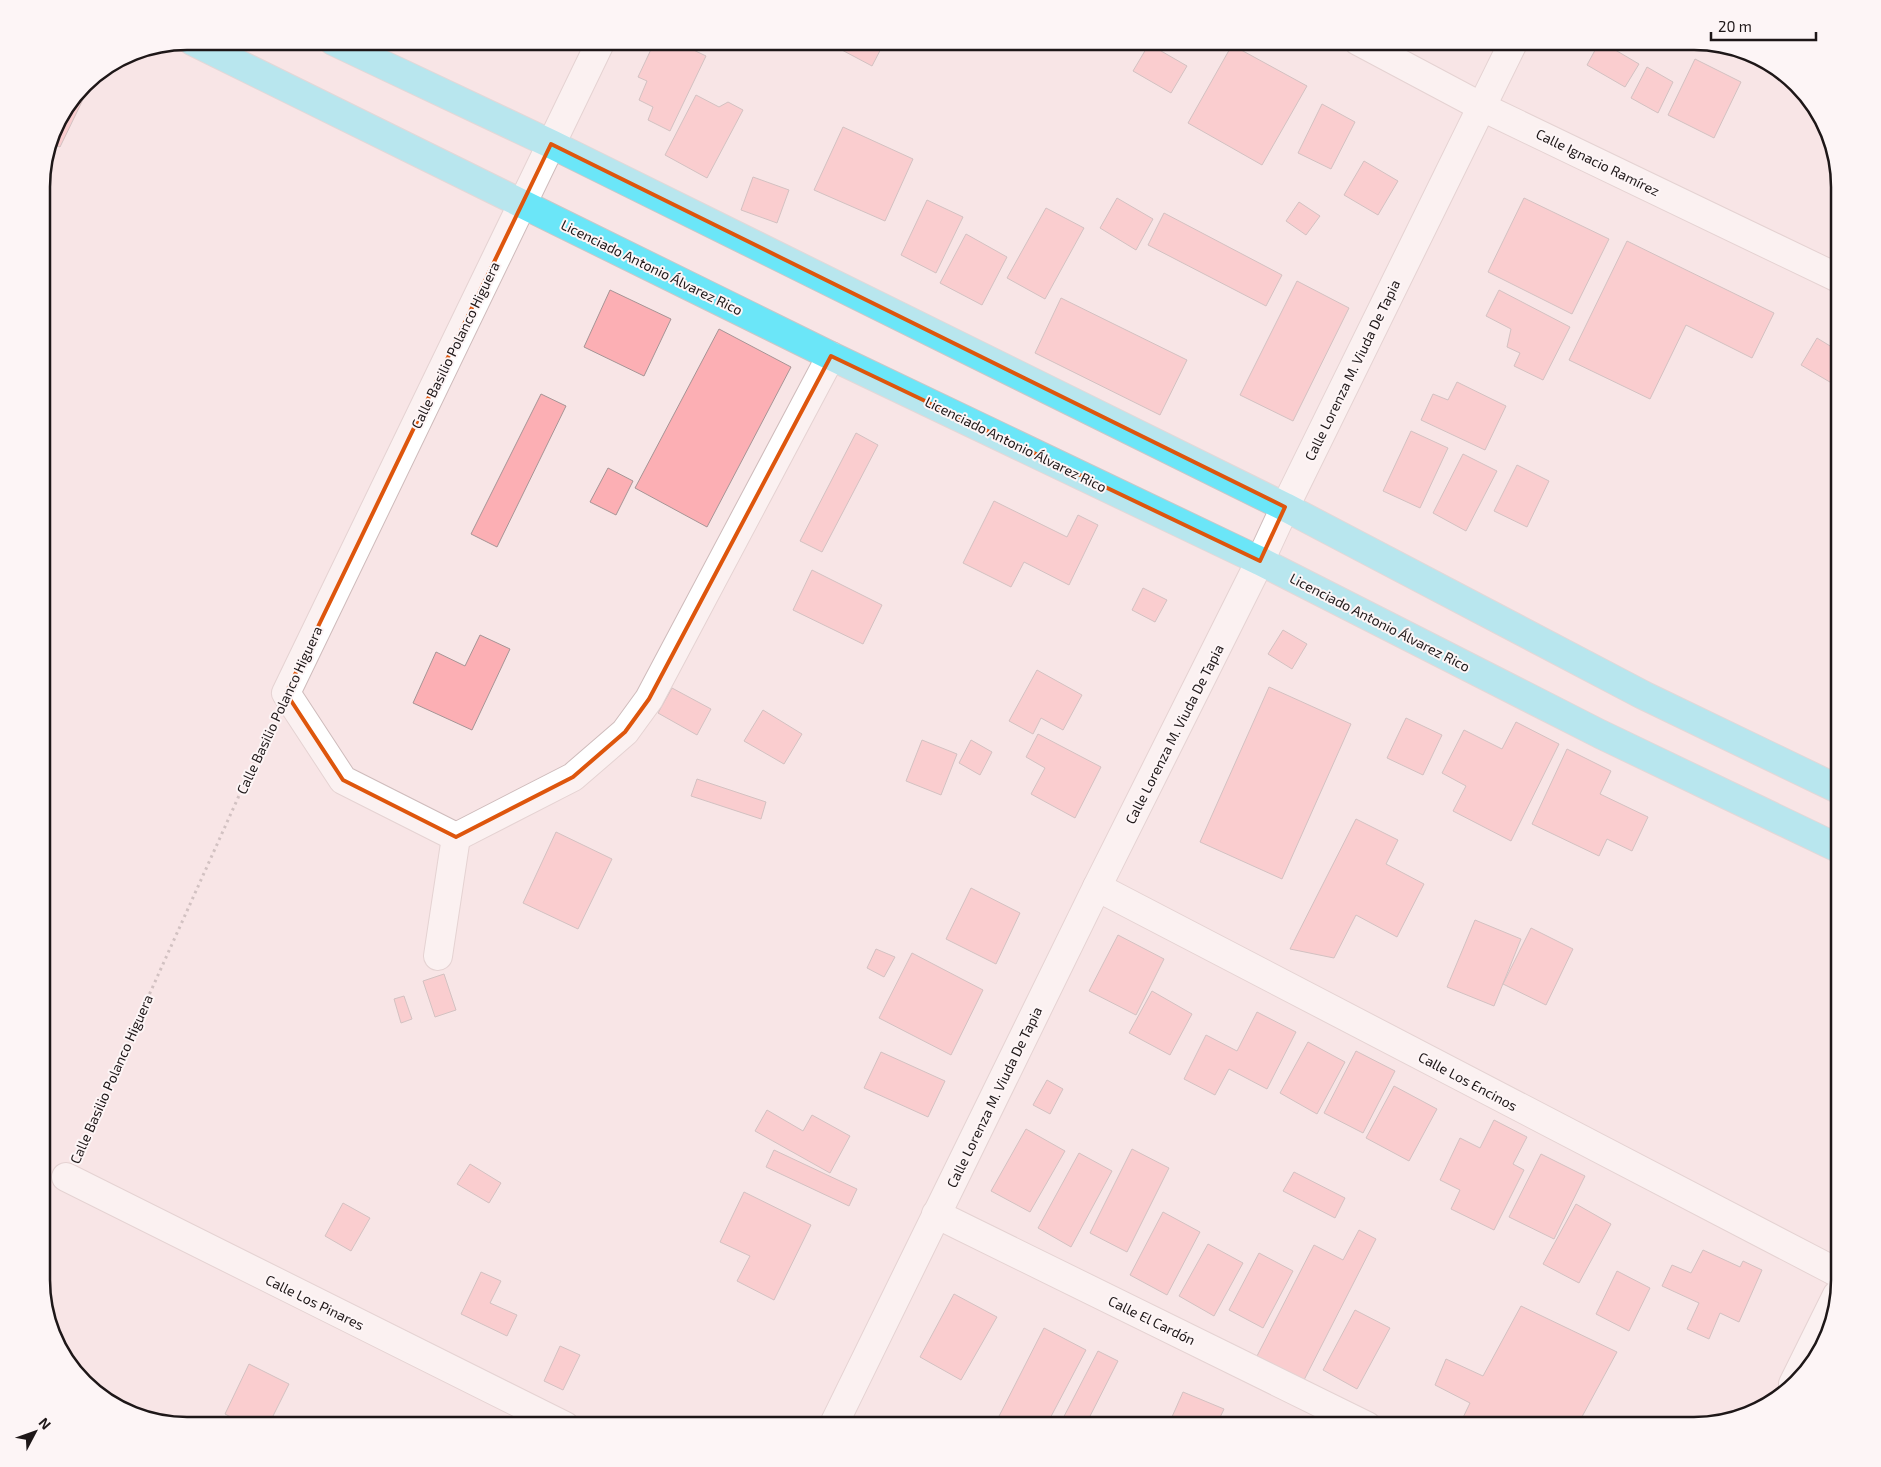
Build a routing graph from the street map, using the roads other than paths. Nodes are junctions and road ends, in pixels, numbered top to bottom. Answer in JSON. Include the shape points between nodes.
{"nodes":[{"id":1,"x":210,"y":50,"type":"edge"},
{"id":2,"x":352,"y":50,"type":"edge"},
{"id":3,"x":596,"y":50,"type":"edge"},
{"id":4,"x":1375,"y":50,"type":"edge"},
{"id":5,"x":1510,"y":50,"type":"edge"},
{"id":6,"x":1482,"y":107,"type":"junction"},
{"id":7,"x":551,"y":144,"type":"junction"},
{"id":8,"x":523,"y":204,"type":"junction"},
{"id":9,"x":1831,"y":275,"type":"edge"},
{"id":10,"x":831,"y":356,"type":"junction"},
{"id":11,"x":1285,"y":507,"type":"junction"},
{"id":12,"x":1260,"y":561,"type":"junction"},
{"id":13,"x":1831,"y":786,"type":"edge"},
{"id":14,"x":456,"y":837,"type":"junction"},
{"id":15,"x":1831,"y":846,"type":"edge"},
{"id":16,"x":1097,"y":887,"type":"junction"},
{"id":17,"x":438,"y":956,"type":"dead end"},
{"id":18,"x":66,"y":1177,"type":"road end"},
{"id":19,"x":936,"y":1214,"type":"junction"},
{"id":20,"x":1831,"y":1269,"type":"edge"},
{"id":21,"x":1825,"y":1319,"type":"edge"},
{"id":22,"x":1803,"y":1364,"type":"edge"},
{"id":23,"x":547,"y":1417,"type":"edge"},
{"id":24,"x":838,"y":1417,"type":"edge"},
{"id":25,"x":1349,"y":1417,"type":"edge"}],
"edges":[{"from":1,"to":8,"type":"main road","name":"Licenciado Antonio Álvarez Rico"},
{"from":2,"to":7,"type":"main road"},
{"from":3,"to":7,"type":"street"},
{"from":4,"to":6,"type":"street","name":"Calle Ignacio Ramírez"},
{"from":5,"to":6,"type":"street","name":"Calle Lorenza M. Viuda De Tapia"},
{"from":6,"to":9,"type":"street","name":"Calle Ignacio Ramírez"},
{"from":6,"to":11,"type":"street","name":"Calle Lorenza M. Viuda De Tapia"},
{"from":7,"to":8,"type":"street","name":"Calle Basilio Polanco Higuera"},
{"from":7,"to":11,"type":"main road"},
{"from":8,"to":10,"type":"main road","name":"Licenciado Antonio Álvarez Rico"},
{"from":8,"to":14,"type":"street","name":"Calle Basilio Polanco Higuera","via":[[286,693],[343,780]]},
{"from":10,"to":12,"type":"main road","name":"Licenciado Antonio Álvarez Rico"},
{"from":10,"to":14,"type":"street","via":[[649,699],[625,732],[573,778]]},
{"from":11,"to":12,"type":"street","name":"Calle Lorenza M. Viuda De Tapia"},
{"from":11,"to":13,"type":"main road","via":[[1643,695]]},
{"from":12,"to":15,"type":"main road","name":"Licenciado Antonio Álvarez Rico","via":[[1600,734]]},
{"from":12,"to":16,"type":"street","name":"Calle Lorenza M. Viuda De Tapia"},
{"from":14,"to":17,"type":"street"},
{"from":16,"to":19,"type":"street","name":"Calle Lorenza M. Viuda De Tapia"},
{"from":16,"to":20,"type":"street","name":"Calle Los Encinos"},
{"from":18,"to":23,"type":"street","name":"Calle Los Pinares"},
{"from":19,"to":24,"type":"street","name":"Calle Lorenza M. Viuda De Tapia"},
{"from":19,"to":25,"type":"street","name":"Calle El Cardón"},
{"from":21,"to":22,"type":"street"}]}
